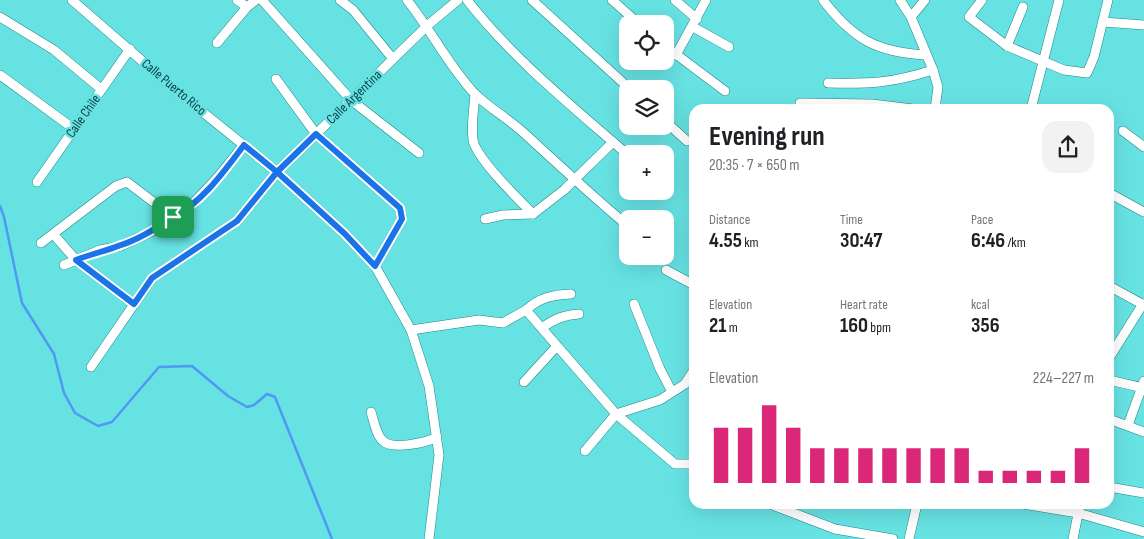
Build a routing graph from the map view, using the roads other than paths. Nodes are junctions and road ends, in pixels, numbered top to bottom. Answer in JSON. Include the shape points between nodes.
{"nodes":[{"id":1,"x":72,"y":0,"type":"edge"},
{"id":2,"x":237,"y":0,"type":"edge"},
{"id":3,"x":256,"y":0,"type":"edge"},
{"id":4,"x":262,"y":0,"type":"edge"},
{"id":5,"x":340,"y":0,"type":"edge"},
{"id":6,"x":407,"y":0,"type":"edge"},
{"id":7,"x":458,"y":0,"type":"edge"},
{"id":8,"x":467,"y":0,"type":"edge"},
{"id":9,"x":532,"y":0,"type":"edge"},
{"id":10,"x":612,"y":0,"type":"edge"},
{"id":11,"x":674,"y":0,"type":"edge"},
{"id":12,"x":706,"y":0,"type":"edge"},
{"id":13,"x":823,"y":0,"type":"edge"},
{"id":14,"x":900,"y":0,"type":"edge"},
{"id":15,"x":925,"y":0,"type":"edge"},
{"id":16,"x":982,"y":0,"type":"edge"},
{"id":17,"x":1059,"y":0,"type":"edge"},
{"id":18,"x":1108,"y":0,"type":"edge"},
{"id":19,"x":1023,"y":6,"type":"dead end"},
{"id":20,"x":247,"y":7,"type":"junction"},
{"id":21,"x":629,"y":15,"type":"edge"},
{"id":22,"x":911,"y":16,"type":"junction"},
{"id":23,"x":0,"y":18,"type":"edge"},
{"id":24,"x":1103,"y":22,"type":"junction"},
{"id":25,"x":695,"y":23,"type":"junction"},
{"id":26,"x":428,"y":25,"type":"junction"},
{"id":27,"x":1144,"y":25,"type":"edge"},
{"id":28,"x":216,"y":43,"type":"dead end"},
{"id":29,"x":1007,"y":46,"type":"junction"},
{"id":30,"x":729,"y":47,"type":"dead end"},
{"id":31,"x":130,"y":49,"type":"junction"},
{"id":32,"x":676,"y":55,"type":"joint"},
{"id":33,"x":925,"y":55,"type":"junction"},
{"id":34,"x":393,"y":59,"type":"junction"},
{"id":35,"x":1043,"y":60,"type":"junction"},
{"id":36,"x":933,"y":70,"type":"junction"},
{"id":37,"x":0,"y":75,"type":"edge"},
{"id":38,"x":276,"y":79,"type":"dead end"},
{"id":39,"x":620,"y":80,"type":"edge"},
{"id":40,"x":828,"y":83,"type":"dead end"},
{"id":41,"x":102,"y":89,"type":"junction"},
{"id":42,"x":725,"y":91,"type":"dead end"},
{"id":43,"x":475,"y":94,"type":"junction"},
{"id":44,"x":351,"y":100,"type":"junction"},
{"id":45,"x":800,"y":102,"type":"dead end"},
{"id":46,"x":829,"y":104,"type":"edge"},
{"id":47,"x":936,"y":104,"type":"edge"},
{"id":48,"x":1033,"y":104,"type":"edge"},
{"id":49,"x":74,"y":129,"type":"junction"},
{"id":50,"x":674,"y":129,"type":"edge"},
{"id":51,"x":1123,"y":131,"type":"dead end"},
{"id":52,"x":316,"y":134,"type":"junction"},
{"id":53,"x":687,"y":141,"type":"dead end"},
{"id":54,"x":613,"y":142,"type":"junction"},
{"id":55,"x":244,"y":145,"type":"junction"},
{"id":56,"x":619,"y":147,"type":"edge"},
{"id":57,"x":1144,"y":147,"type":"edge"},
{"id":58,"x":419,"y":153,"type":"dead end"},
{"id":59,"x":277,"y":172,"type":"junction"},
{"id":60,"x":574,"y":180,"type":"junction"},
{"id":61,"x":37,"y":182,"type":"dead end"},
{"id":62,"x":1114,"y":196,"type":"edge"},
{"id":63,"x":1144,"y":212,"type":"edge"},
{"id":64,"x":533,"y":214,"type":"junction"},
{"id":65,"x":173,"y":217,"type":"junction"},
{"id":66,"x":619,"y":218,"type":"edge"},
{"id":67,"x":485,"y":219,"type":"dead end"},
{"id":68,"x":54,"y":235,"type":"junction"},
{"id":69,"x":41,"y":243,"type":"dead end"},
{"id":70,"x":76,"y":260,"type":"junction"},
{"id":71,"x":64,"y":265,"type":"dead end"},
{"id":72,"x":375,"y":266,"type":"junction"},
{"id":73,"x":666,"y":270,"type":"dead end"},
{"id":74,"x":689,"y":282,"type":"edge"},
{"id":75,"x":1114,"y":289,"type":"edge"},
{"id":76,"x":571,"y":294,"type":"dead end"},
{"id":77,"x":134,"y":304,"type":"junction"},
{"id":78,"x":634,"y":304,"type":"dead end"},
{"id":79,"x":1143,"y":304,"type":"edge"},
{"id":80,"x":526,"y":310,"type":"junction"},
{"id":81,"x":578,"y":314,"type":"dead end"},
{"id":82,"x":542,"y":328,"type":"junction"},
{"id":83,"x":411,"y":330,"type":"junction"},
{"id":84,"x":557,"y":346,"type":"junction"},
{"id":85,"x":1114,"y":350,"type":"edge"},
{"id":86,"x":91,"y":367,"type":"dead end"},
{"id":87,"x":689,"y":378,"type":"edge"},
{"id":88,"x":1114,"y":381,"type":"edge"},
{"id":89,"x":524,"y":382,"type":"dead end"},
{"id":90,"x":1143,"y":385,"type":"edge"},
{"id":91,"x":672,"y":392,"type":"junction"},
{"id":92,"x":371,"y":412,"type":"dead end"},
{"id":93,"x":616,"y":414,"type":"junction"},
{"id":94,"x":1114,"y":421,"type":"edge"},
{"id":95,"x":1128,"y":425,"type":"junction"},
{"id":96,"x":1144,"y":432,"type":"edge"},
{"id":97,"x":436,"y":437,"type":"junction"},
{"id":98,"x":586,"y":450,"type":"dead end"},
{"id":99,"x":689,"y":464,"type":"edge"},
{"id":100,"x":1114,"y":487,"type":"edge"},
{"id":101,"x":1144,"y":493,"type":"edge"},
{"id":102,"x":783,"y":509,"type":"edge"},
{"id":103,"x":916,"y":509,"type":"edge"},
{"id":104,"x":1079,"y":509,"type":"edge"},
{"id":105,"x":1082,"y":509,"type":"edge"},
{"id":106,"x":1144,"y":532,"type":"edge"},
{"id":107,"x":429,"y":539,"type":"edge"},
{"id":108,"x":893,"y":539,"type":"edge"},
{"id":109,"x":909,"y":539,"type":"edge"},
{"id":110,"x":1073,"y":539,"type":"edge"}],
"edges":[{"from":1,"to":31,"type":"street","name":"Calle Puerto Rico"},
{"from":2,"to":20,"type":"street"},
{"from":3,"to":20,"type":"street"},
{"from":4,"to":44,"type":"street"},
{"from":5,"to":34,"type":"street","via":[[353,10]]},
{"from":6,"to":26,"type":"street"},
{"from":7,"to":26,"type":"street","name":"Calle Argentina"},
{"from":8,"to":54,"type":"street","via":[[513,54]]},
{"from":9,"to":39,"type":"street"},
{"from":10,"to":21,"type":"street"},
{"from":11,"to":25,"type":"street"},
{"from":12,"to":25,"type":"street"},
{"from":13,"to":33,"type":"street","via":[[849,29],[870,44]]},
{"from":14,"to":22,"type":"street"},
{"from":15,"to":22,"type":"street"},
{"from":16,"to":29,"type":"street","via":[[969,17]]},
{"from":17,"to":35,"type":"street"},
{"from":18,"to":24,"type":"street"},
{"from":19,"to":29,"type":"street"},
{"from":20,"to":28,"type":"street"},
{"from":22,"to":33,"type":"street"},
{"from":23,"to":41,"type":"street","via":[[54,50]]},
{"from":24,"to":27,"type":"street"},
{"from":24,"to":35,"type":"street","via":[[1087,74],[1064,70]]},
{"from":25,"to":30,"type":"street"},
{"from":25,"to":32,"type":"street"},
{"from":26,"to":34,"type":"street","name":"Calle Argentina"},
{"from":26,"to":43,"type":"street","via":[[449,62]]},
{"from":29,"to":35,"type":"street"},
{"from":31,"to":41,"type":"street","name":"Calle Chile"},
{"from":31,"to":55,"type":"street","name":"Calle Puerto Rico"},
{"from":32,"to":42,"type":"street"},
{"from":33,"to":36,"type":"street"},
{"from":34,"to":44,"type":"street","name":"Calle Argentina"},
{"from":35,"to":48,"type":"street"},
{"from":36,"to":40,"type":"street","via":[[897,81],[873,84]]},
{"from":36,"to":47,"type":"street","via":[[938,87]]},
{"from":37,"to":49,"type":"street"},
{"from":38,"to":52,"type":"street"},
{"from":41,"to":49,"type":"street","name":"Calle Chile"},
{"from":43,"to":60,"type":"street","via":[[524,133]]},
{"from":43,"to":64,"type":"street","via":[[473,142],[516,198]]},
{"from":44,"to":52,"type":"street","name":"Calle Argentina"},
{"from":44,"to":58,"type":"street"},
{"from":45,"to":46,"type":"street"},
{"from":49,"to":61,"type":"street","name":"Calle Chile"},
{"from":50,"to":53,"type":"street"},
{"from":51,"to":57,"type":"street"},
{"from":52,"to":59,"type":"street","name":"Calle Argentina"},
{"from":52,"to":72,"type":"street","via":[[400,208],[402,219]]},
{"from":54,"to":56,"type":"street"},
{"from":54,"to":60,"type":"street"},
{"from":55,"to":59,"type":"street","name":"Calle Puerto Rico"},
{"from":55,"to":65,"type":"street","via":[[205,191],[186,210]]},
{"from":59,"to":72,"type":"street","name":"Calle Puerto Rico"},
{"from":59,"to":77,"type":"street","name":"Calle Argentina","via":[[237,221],[152,278]]},
{"from":60,"to":64,"type":"street"},
{"from":60,"to":66,"type":"street"},
{"from":62,"to":63,"type":"street"},
{"from":64,"to":67,"type":"street"},
{"from":65,"to":68,"type":"street","via":[[126,182],[116,186]]},
{"from":65,"to":70,"type":"street","via":[[155,230],[121,246]]},
{"from":68,"to":69,"type":"street"},
{"from":68,"to":70,"type":"street"},
{"from":70,"to":71,"type":"street"},
{"from":70,"to":77,"type":"street"},
{"from":72,"to":83,"type":"street","name":"Calle Puerto Rico"},
{"from":73,"to":74,"type":"street"},
{"from":75,"to":79,"type":"street"},
{"from":76,"to":80,"type":"street","via":[[537,300]]},
{"from":77,"to":86,"type":"street","name":"Calle Argentina"},
{"from":78,"to":91,"type":"street"},
{"from":79,"to":85,"type":"street"},
{"from":80,"to":82,"type":"street"},
{"from":80,"to":83,"type":"street","via":[[503,323],[479,320]]},
{"from":81,"to":82,"type":"street","via":[[565,315]]},
{"from":82,"to":84,"type":"street"},
{"from":83,"to":97,"type":"street","name":"Calle Puerto Rico","via":[[429,386]]},
{"from":84,"to":89,"type":"street"},
{"from":84,"to":93,"type":"street"},
{"from":87,"to":91,"type":"street"},
{"from":88,"to":90,"type":"street"},
{"from":90,"to":95,"type":"street"},
{"from":91,"to":93,"type":"street","via":[[660,400]]},
{"from":92,"to":97,"type":"street","via":[[381,440],[389,445],[428,442]]},
{"from":93,"to":98,"type":"street"},
{"from":93,"to":99,"type":"street","via":[[675,464]]},
{"from":94,"to":95,"type":"street"},
{"from":95,"to":96,"type":"street"},
{"from":97,"to":107,"type":"street","name":"Calle Puerto Rico","via":[[439,455]]},
{"from":100,"to":101,"type":"street"},
{"from":102,"to":108,"type":"street","via":[[835,529]]},
{"from":103,"to":109,"type":"street"},
{"from":104,"to":110,"type":"street"},
{"from":105,"to":106,"type":"street"}]}
